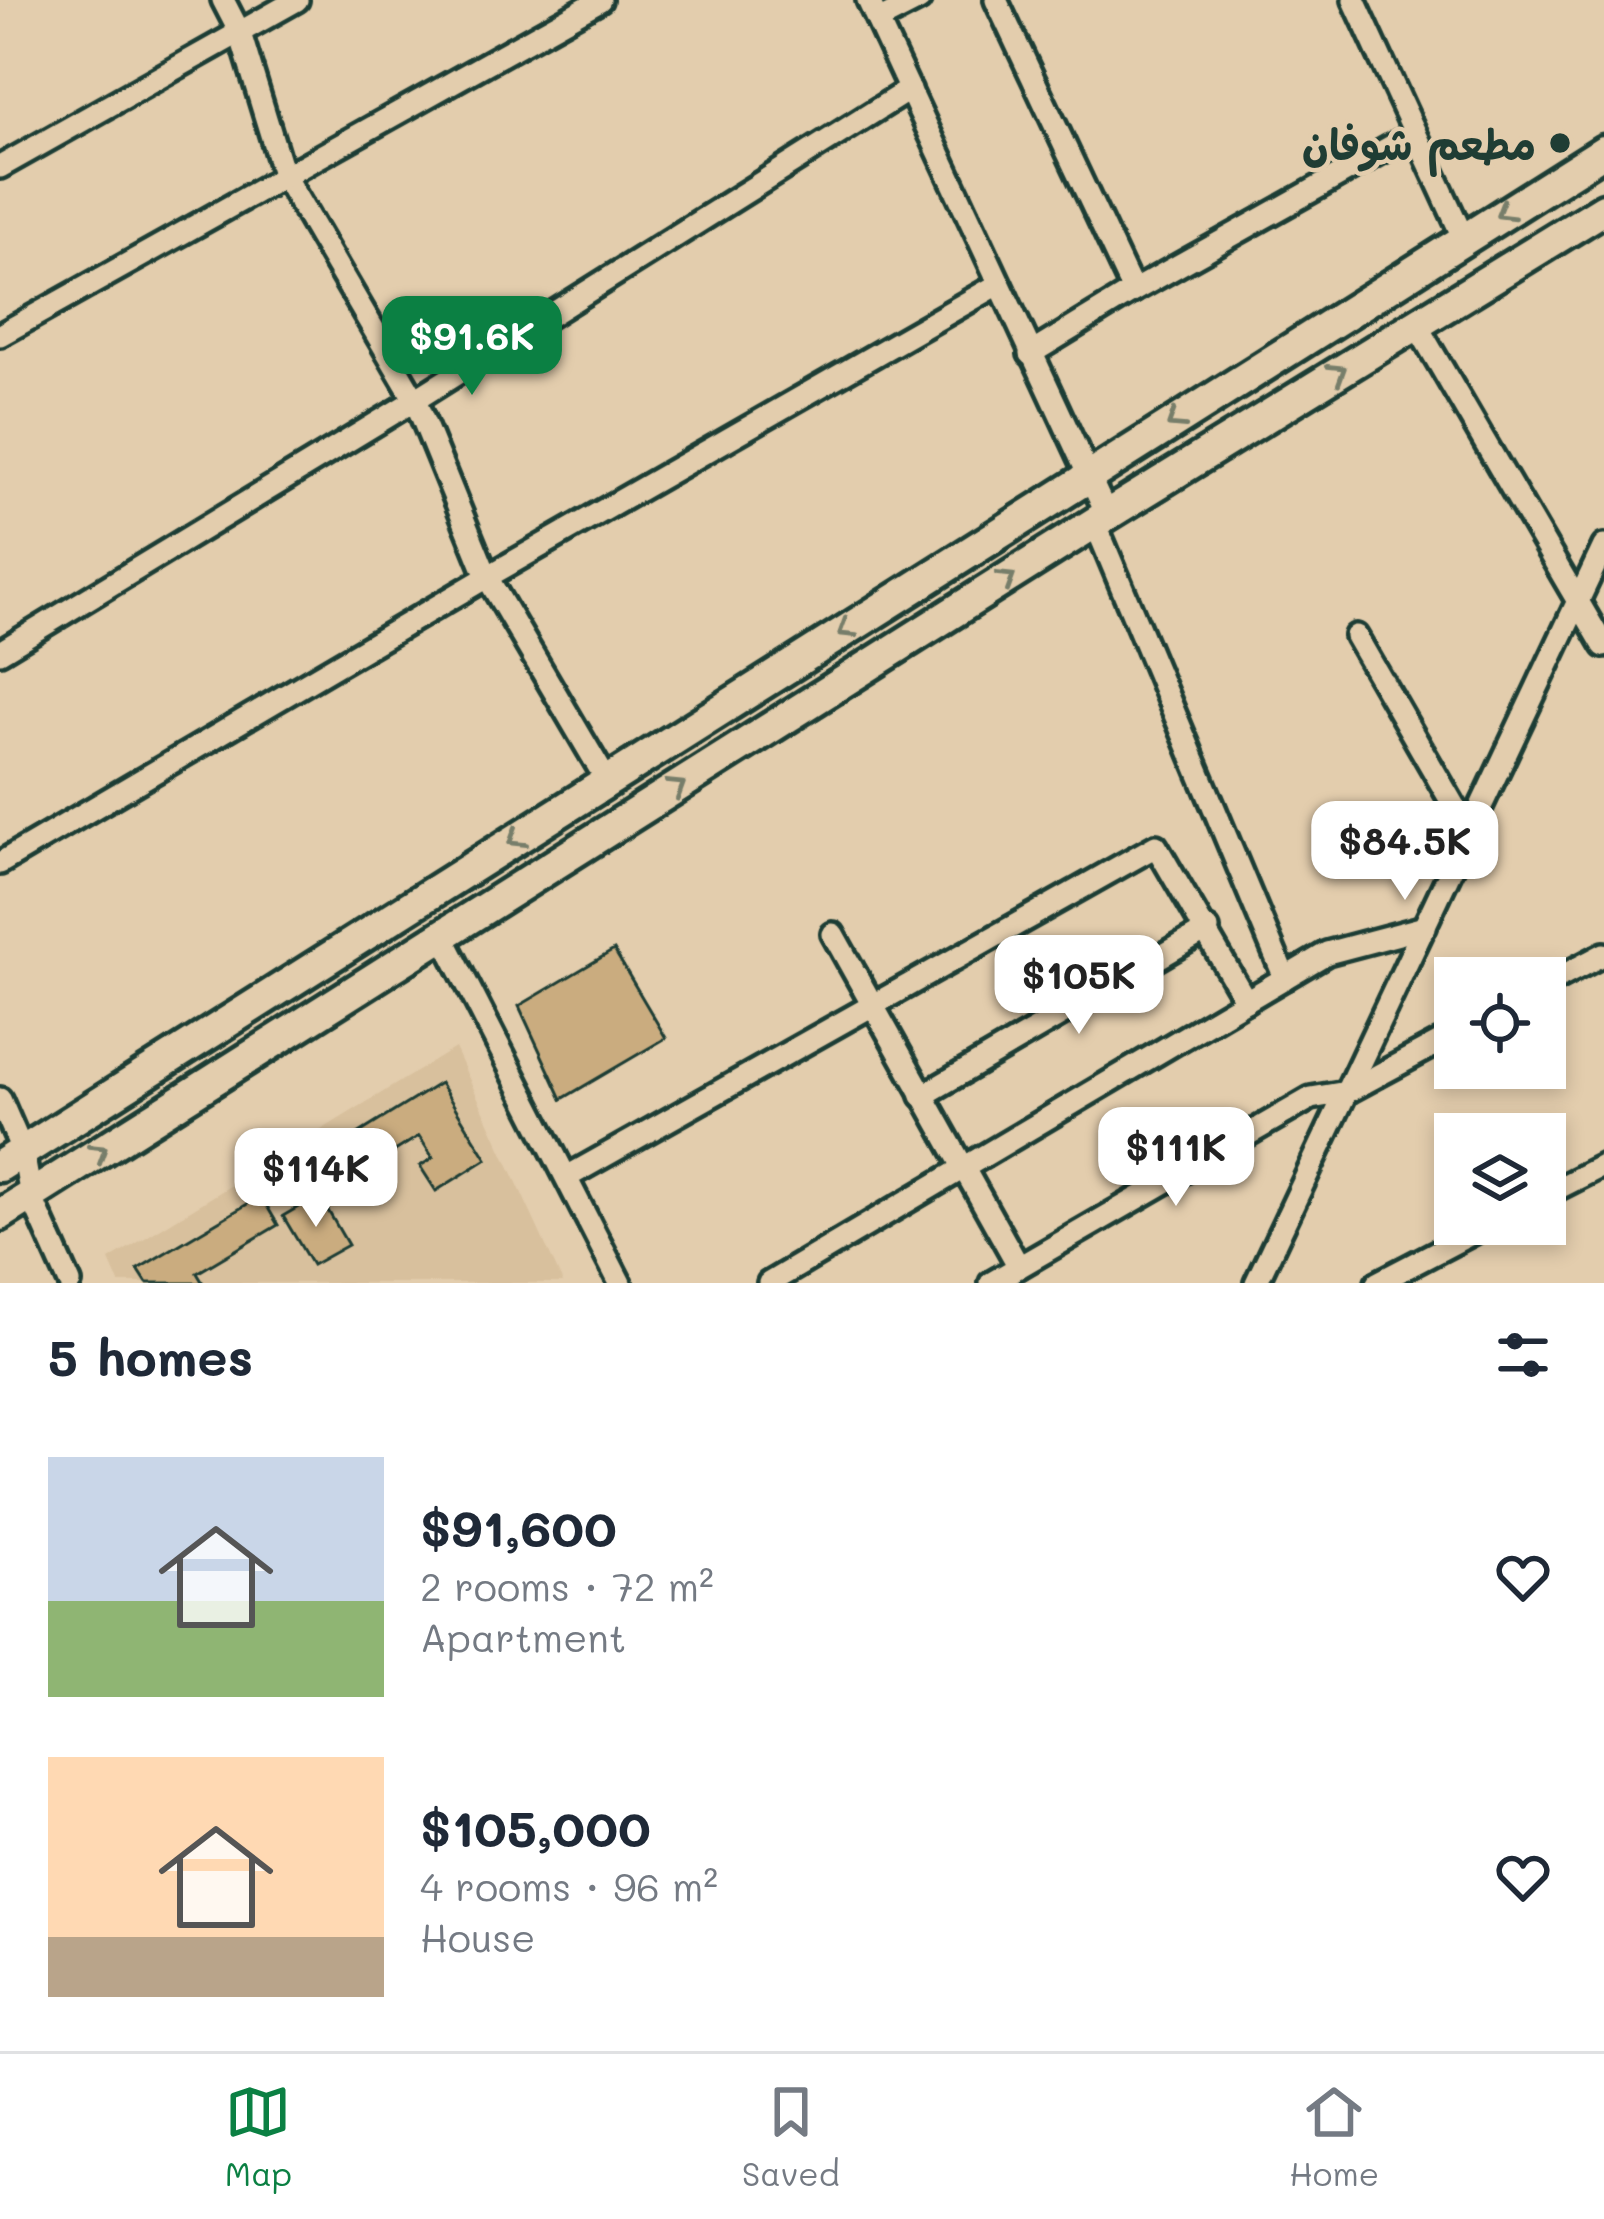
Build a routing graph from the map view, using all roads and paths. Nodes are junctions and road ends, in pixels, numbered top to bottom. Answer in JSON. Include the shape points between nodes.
{"nodes":[{"id":1,"x":223,"y":0,"type":"edge"},
{"id":2,"x":297,"y":0,"type":"edge"},
{"id":3,"x":600,"y":0,"type":"edge"},
{"id":4,"x":919,"y":0,"type":"edge"},
{"id":5,"x":996,"y":0,"type":"edge"},
{"id":6,"x":1354,"y":0,"type":"edge"},
{"id":7,"x":873,"y":10,"type":"edge"},
{"id":8,"x":241,"y":33,"type":"junction"},
{"id":9,"x":910,"y":89,"type":"junction"},
{"id":10,"x":1415,"y":133,"type":"junction"},
{"id":11,"x":1604,"y":151,"type":"edge"},
{"id":12,"x":0,"y":167,"type":"edge"},
{"id":13,"x":283,"y":174,"type":"junction"},
{"id":14,"x":1601,"y":214,"type":"edge"},
{"id":15,"x":1463,"y":237,"type":"junction"},
{"id":16,"x":999,"y":284,"type":"junction"},
{"id":17,"x":1132,"y":291,"type":"junction"},
{"id":18,"x":1416,"y":324,"type":"junction"},
{"id":19,"x":0,"y":335,"type":"edge"},
{"id":20,"x":1030,"y":354,"type":"junction"},
{"id":21,"x":416,"y":400,"type":"junction"},
{"id":22,"x":1087,"y":477,"type":"junction"},
{"id":23,"x":1101,"y":519,"type":"junction"},
{"id":24,"x":1604,"y":546,"type":"edge"},
{"id":25,"x":487,"y":577,"type":"junction"},
{"id":26,"x":1579,"y":602,"type":"junction"},
{"id":27,"x":1355,"y":636,"type":"dead end"},
{"id":28,"x":1604,"y":646,"type":"edge"},
{"id":29,"x":0,"y":652,"type":"edge"},
{"id":30,"x":607,"y":782,"type":"junction"},
{"id":31,"x":1469,"y":832,"type":"junction"},
{"id":32,"x":0,"y":863,"type":"edge"},
{"id":33,"x":1425,"y":927,"type":"junction"},
{"id":34,"x":1208,"y":929,"type":"junction"},
{"id":35,"x":833,"y":934,"type":"dead end"},
{"id":36,"x":442,"y":935,"type":"junction"},
{"id":37,"x":1604,"y":954,"type":"edge"},
{"id":38,"x":1566,"y":974,"type":"edge"},
{"id":39,"x":1285,"y":978,"type":"junction"},
{"id":40,"x":1246,"y":1001,"type":"junction"},
{"id":41,"x":872,"y":1006,"type":"junction"},
{"id":42,"x":1434,"y":1045,"type":"edge"},
{"id":43,"x":1346,"y":1092,"type":"junction"},
{"id":44,"x":922,"y":1096,"type":"junction"},
{"id":45,"x":0,"y":1099,"type":"edge"},
{"id":46,"x":12,"y":1159,"type":"edge"},
{"id":47,"x":1604,"y":1165,"type":"edge"},
{"id":48,"x":962,"y":1168,"type":"junction"},
{"id":49,"x":567,"y":1177,"type":"junction"},
{"id":50,"x":1566,"y":1184,"type":"edge"},
{"id":51,"x":31,"y":1196,"type":"junction"},
{"id":52,"x":0,"y":1215,"type":"edge"},
{"id":53,"x":1450,"y":1245,"type":"edge"},
{"id":54,"x":1019,"y":1267,"type":"junction"},
{"id":55,"x":70,"y":1283,"type":"edge"},
{"id":56,"x":620,"y":1283,"type":"edge"},
{"id":57,"x":769,"y":1283,"type":"edge"},
{"id":58,"x":991,"y":1283,"type":"edge"},
{"id":59,"x":1256,"y":1283,"type":"edge"},
{"id":60,"x":1377,"y":1283,"type":"edge"}],
"edges":[{"from":1,"to":8,"type":"street"},
{"from":2,"to":8,"type":"street"},
{"from":3,"to":13,"type":"street"},
{"from":4,"to":7,"type":"street"},
{"from":5,"to":17,"type":"street"},
{"from":6,"to":10,"type":"street"},
{"from":7,"to":9,"type":"street"},
{"from":8,"to":12,"type":"street"},
{"from":8,"to":13,"type":"street"},
{"from":9,"to":16,"type":"street"},
{"from":9,"to":21,"type":"street"},
{"from":10,"to":15,"type":"street"},
{"from":10,"to":17,"type":"street"},
{"from":11,"to":15,"type":"main road","one_way":true},
{"from":13,"to":19,"type":"street"},
{"from":13,"to":21,"type":"street"},
{"from":14,"to":18,"type":"main road"},
{"from":15,"to":22,"type":"main road","one_way":true},
{"from":16,"to":20,"type":"street"},
{"from":16,"to":25,"type":"street"},
{"from":17,"to":20,"type":"street"},
{"from":23,"to":18,"type":"main road","one_way":true},
{"from":18,"to":26,"type":"street"},
{"from":20,"to":22,"type":"street"},
{"from":21,"to":25,"type":"street"},
{"from":21,"to":29,"type":"street"},
{"from":22,"to":23,"type":"street"},
{"from":22,"to":30,"type":"main road","one_way":true},
{"from":36,"to":23,"type":"main road","one_way":true},
{"from":23,"to":39,"type":"street"},
{"from":24,"to":26,"type":"street"},
{"from":25,"to":30,"type":"street"},
{"from":25,"to":32,"type":"street"},
{"from":26,"to":28,"type":"street"},
{"from":26,"to":31,"type":"street"},
{"from":27,"to":31,"type":"street"},
{"from":30,"to":46,"type":"main road","one_way":true},
{"from":31,"to":33,"type":"street"},
{"from":33,"to":39,"type":"street","via":[[1327,953]]},
{"from":33,"to":43,"type":"street"},
{"from":34,"to":40,"type":"street"},
{"from":34,"to":41,"type":"street","via":[[1156,846]]},
{"from":34,"to":44,"type":"street"},
{"from":35,"to":41,"type":"street"},
{"from":36,"to":49,"type":"street"},
{"from":51,"to":36,"type":"main road","one_way":true},
{"from":37,"to":38,"type":"street"},
{"from":39,"to":40,"type":"street"},
{"from":40,"to":48,"type":"street"},
{"from":41,"to":44,"type":"street"},
{"from":41,"to":49,"type":"street"},
{"from":42,"to":43,"type":"street"},
{"from":43,"to":54,"type":"street","via":[[1311,1098]]},
{"from":43,"to":59,"type":"street"},
{"from":44,"to":48,"type":"street"},
{"from":45,"to":46,"type":"street"},
{"from":46,"to":51,"type":"street"},
{"from":47,"to":50,"type":"street"},
{"from":48,"to":54,"type":"street"},
{"from":48,"to":57,"type":"street"},
{"from":49,"to":56,"type":"street"},
{"from":51,"to":52,"type":"main road"},
{"from":51,"to":55,"type":"street"},
{"from":53,"to":60,"type":"street"},
{"from":54,"to":58,"type":"street"}]}
